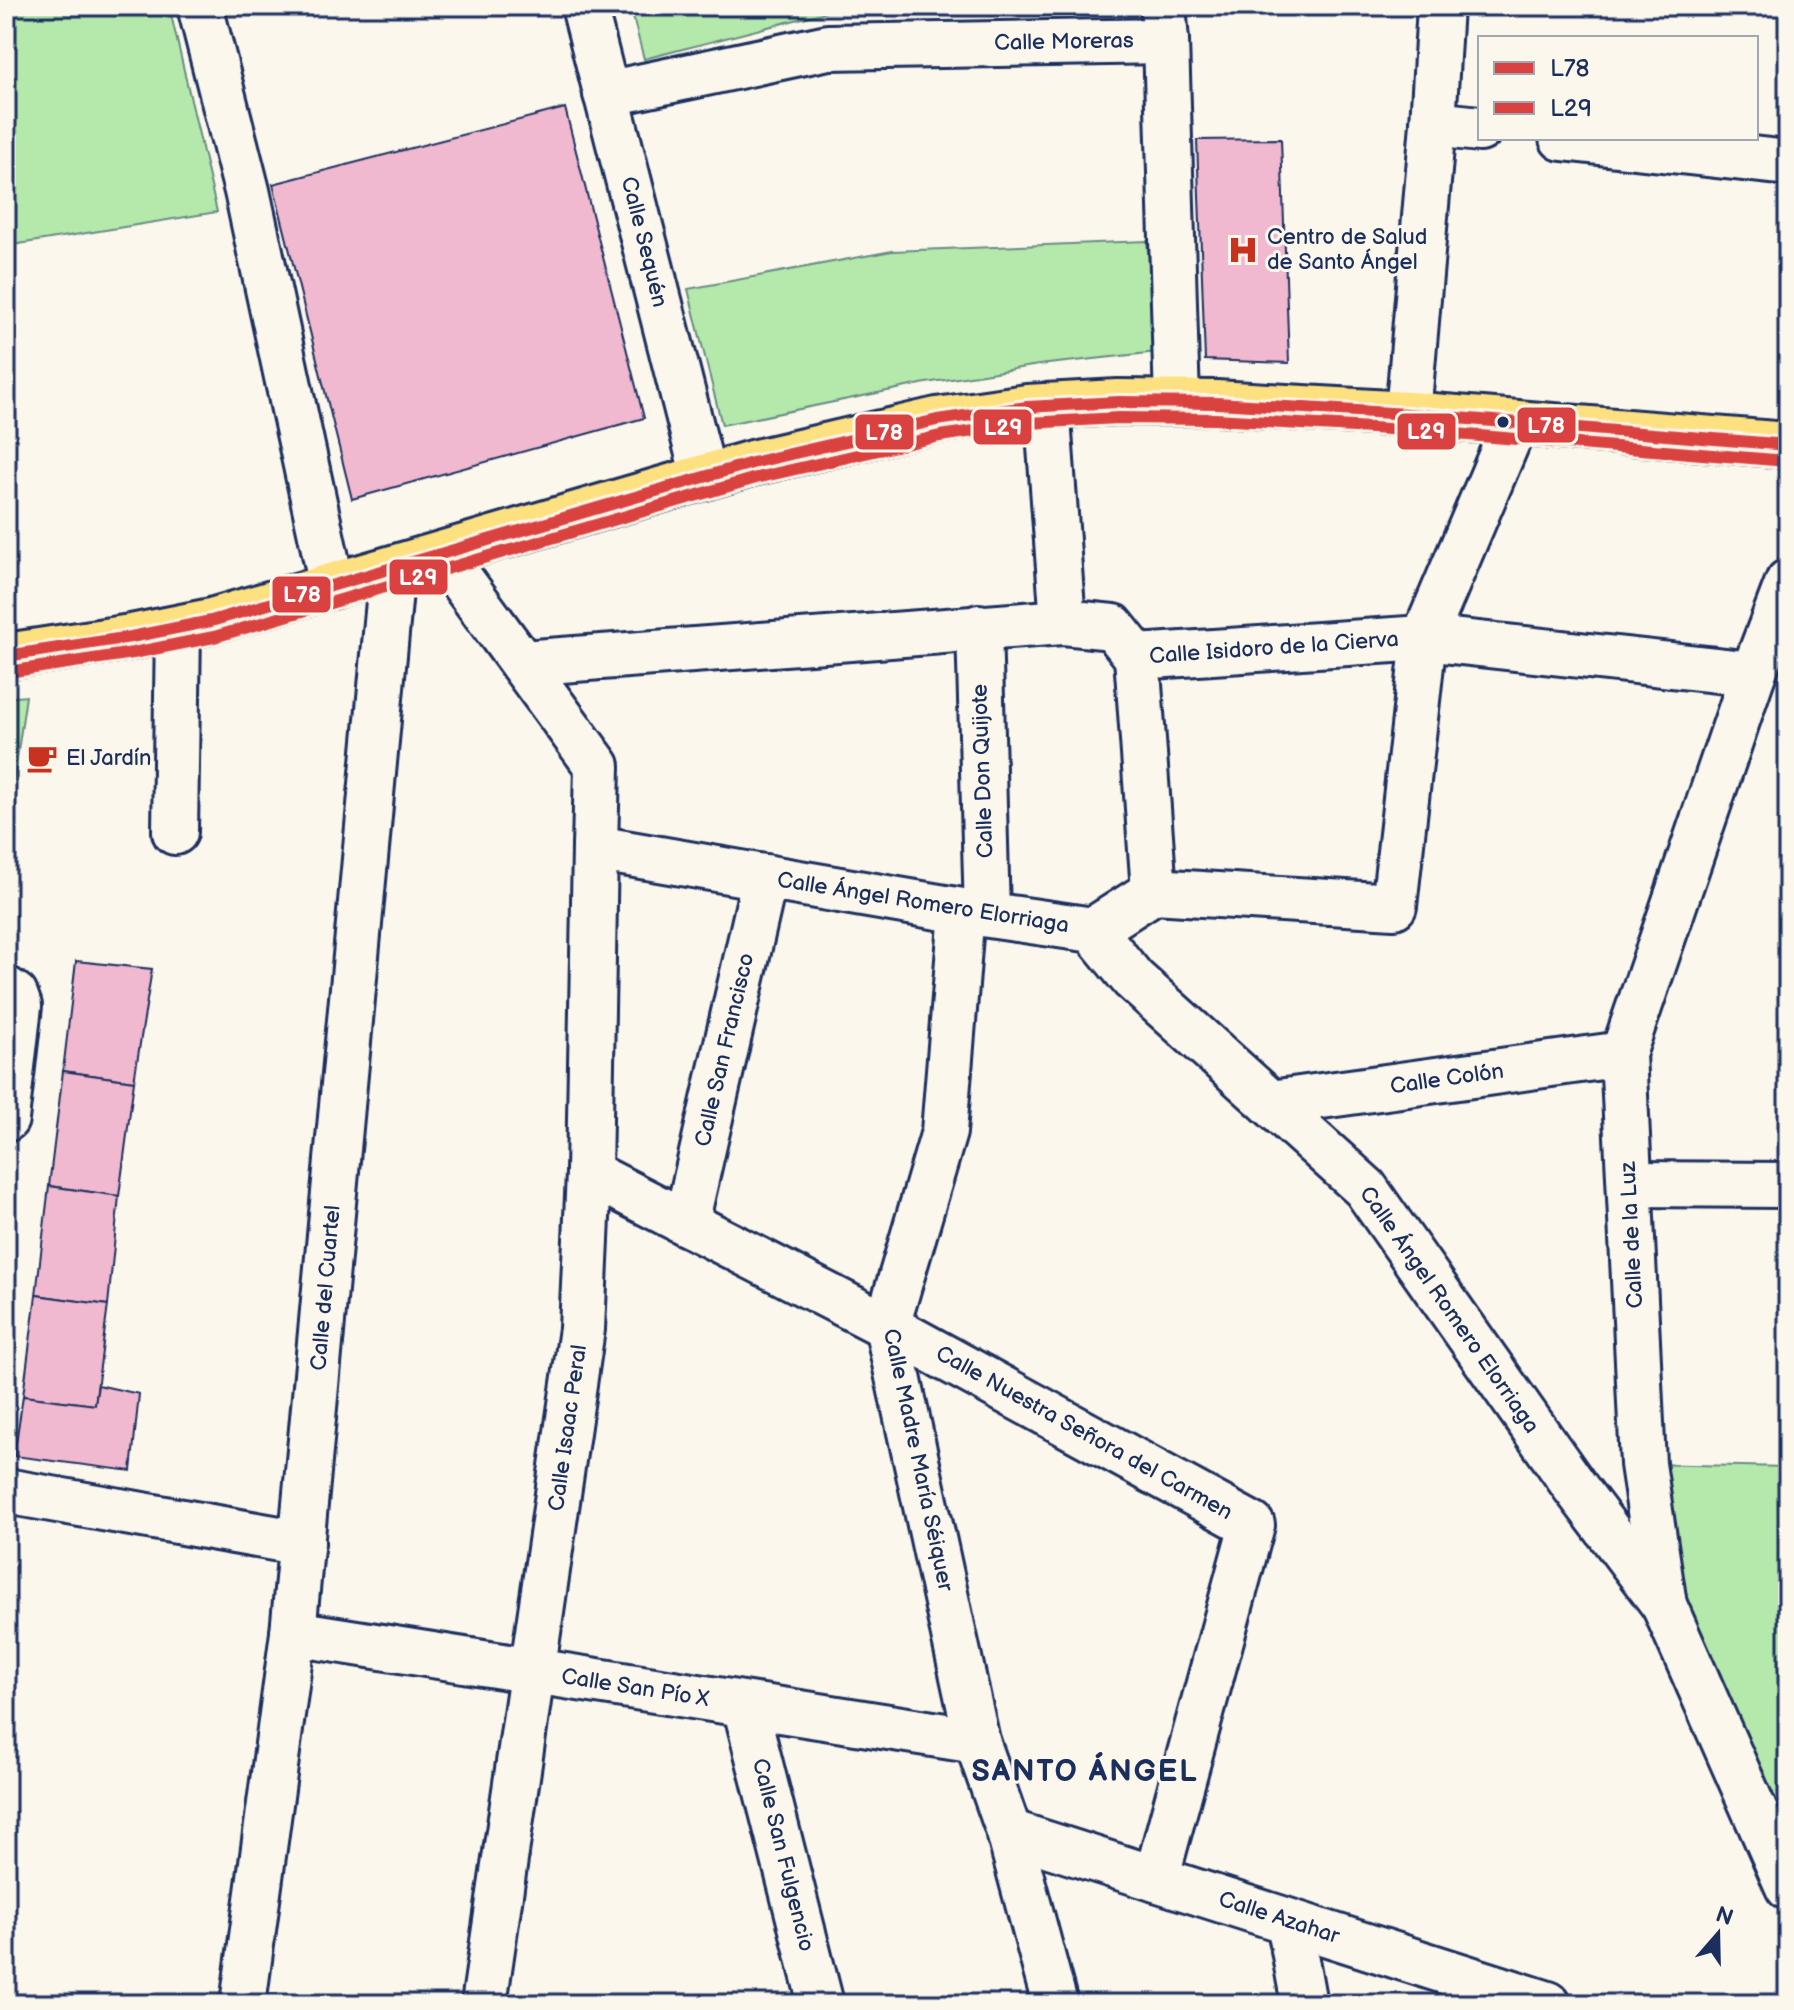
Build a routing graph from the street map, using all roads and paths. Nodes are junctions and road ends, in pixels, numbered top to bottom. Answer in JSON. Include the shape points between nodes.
{"nodes":[{"id":1,"x":200,"y":6,"type":"edge"},
{"id":2,"x":584,"y":6,"type":"edge"},
{"id":3,"x":1440,"y":6,"type":"edge"},
{"id":4,"x":1164,"y":23,"type":"edge"},
{"id":5,"x":606,"y":94,"type":"junction"},
{"id":6,"x":1433,"y":124,"type":"junction"},
{"id":7,"x":1478,"y":129,"type":"edge"},
{"id":8,"x":1580,"y":140,"type":"edge"},
{"id":9,"x":1788,"y":163,"type":"edge"},
{"id":10,"x":1177,"y":402,"type":"junction"},
{"id":11,"x":1047,"y":406,"type":"junction"},
{"id":12,"x":1408,"y":414,"type":"junction"},
{"id":13,"x":1515,"y":423,"type":"junction"},
{"id":14,"x":1788,"y":445,"type":"edge"},
{"id":15,"x":704,"y":477,"type":"junction"},
{"id":16,"x":442,"y":554,"type":"junction"},
{"id":17,"x":392,"y":569,"type":"junction"},
{"id":18,"x":1788,"y":582,"type":"edge"},
{"id":19,"x":332,"y":586,"type":"junction"},
{"id":20,"x":1063,"y":622,"type":"junction"},
{"id":21,"x":979,"y":627,"type":"junction"},
{"id":22,"x":178,"y":629,"type":"junction"},
{"id":23,"x":1424,"y":638,"type":"junction"},
{"id":24,"x":6,"y":656,"type":"edge"},
{"id":25,"x":1137,"y":657,"type":"junction"},
{"id":26,"x":522,"y":663,"type":"junction"},
{"id":27,"x":1753,"y":674,"type":"junction"},
{"id":28,"x":175,"y":832,"type":"dead end"},
{"id":29,"x":595,"y":848,"type":"junction"},
{"id":30,"x":765,"y":877,"type":"junction"},
{"id":31,"x":1154,"y":891,"type":"junction"},
{"id":32,"x":974,"y":912,"type":"junction"},
{"id":33,"x":1093,"y":930,"type":"junction"},
{"id":34,"x":6,"y":989,"type":"edge"},
{"id":35,"x":1623,"y":1054,"type":"junction"},
{"id":36,"x":1271,"y":1103,"type":"junction"},
{"id":37,"x":6,"y":1119,"type":"edge"},
{"id":38,"x":589,"y":1173,"type":"junction"},
{"id":39,"x":1630,"y":1184,"type":"junction"},
{"id":40,"x":1788,"y":1185,"type":"edge"},
{"id":41,"x":686,"y":1223,"type":"junction"},
{"id":42,"x":887,"y":1326,"type":"junction"},
{"id":43,"x":1643,"y":1464,"type":"junction"},
{"id":44,"x":1575,"y":1487,"type":"junction"},
{"id":45,"x":6,"y":1491,"type":"edge"},
{"id":46,"x":302,"y":1543,"type":"junction"},
{"id":47,"x":1664,"y":1605,"type":"junction"},
{"id":48,"x":293,"y":1633,"type":"junction"},
{"id":49,"x":534,"y":1672,"type":"junction"},
{"id":50,"x":745,"y":1705,"type":"junction"},
{"id":51,"x":977,"y":1741,"type":"junction"},
{"id":52,"x":1009,"y":1832,"type":"junction"},
{"id":53,"x":1156,"y":1879,"type":"junction"},
{"id":54,"x":1788,"y":1887,"type":"edge"},
{"id":55,"x":1289,"y":1922,"type":"junction"},
{"id":56,"x":243,"y":2004,"type":"edge"},
{"id":57,"x":484,"y":2004,"type":"edge"},
{"id":58,"x":821,"y":2004,"type":"edge"},
{"id":59,"x":1055,"y":2004,"type":"edge"},
{"id":60,"x":1304,"y":2004,"type":"edge"},
{"id":61,"x":1548,"y":2004,"type":"edge"}],
"edges":[{"from":1,"to":19,"type":"street","via":[[247,191]]},
{"from":2,"to":5,"type":"street","name":"Calle Sequén"},
{"from":3,"to":6,"type":"street"},
{"from":4,"to":5,"type":"street","name":"Calle Moreras","via":[[828,47]]},
{"from":4,"to":10,"type":"street","name":"Calle Moreras"},
{"from":5,"to":15,"type":"street","name":"Calle Sequén"},
{"from":6,"to":7,"type":"street"},
{"from":6,"to":12,"type":"street"},
{"from":8,"to":9,"type":"street"},
{"from":10,"to":11,"type":"main road"},
{"from":10,"to":12,"type":"main road"},
{"from":11,"to":15,"type":"main road","via":[[937,420]]},
{"from":11,"to":20,"type":"street"},
{"from":12,"to":13,"type":"main road"},
{"from":13,"to":14,"type":"main road"},
{"from":13,"to":23,"type":"street"},
{"from":15,"to":16,"type":"main road"},
{"from":16,"to":17,"type":"main road"},
{"from":16,"to":26,"type":"street"},
{"from":17,"to":19,"type":"main road"},
{"from":17,"to":46,"type":"street","name":"Calle del Cuartel"},
{"from":18,"to":27,"type":"street","name":"Calle de la Luz"},
{"from":19,"to":22,"type":"main road"},
{"from":20,"to":21,"type":"street","name":"Calle Isidoro de la Cierva"},
{"from":20,"to":25,"type":"street","name":"Calle Isidoro de la Cierva","via":[[1113,627]]},
{"from":21,"to":26,"type":"street","name":"Calle Isidoro de la Cierva"},
{"from":21,"to":32,"type":"street","name":"Calle Don Quijote"},
{"from":22,"to":24,"type":"main road"},
{"from":22,"to":28,"type":"street"},
{"from":23,"to":25,"type":"street","name":"Calle Isidoro de la Cierva"},
{"from":23,"to":27,"type":"street","name":"Calle Isidoro de la Cierva"},
{"from":23,"to":31,"type":"street","via":[[1394,906]]},
{"from":25,"to":31,"type":"street"},
{"from":26,"to":29,"type":"street","via":[[597,766]]},
{"from":27,"to":35,"type":"street","name":"Calle de la Luz"},
{"from":29,"to":30,"type":"street","name":"Calle Ángel Romero Elorriaga"},
{"from":29,"to":38,"type":"street","name":"Calle Isaac Peral"},
{"from":30,"to":32,"type":"street","name":"Calle Ángel Romero Elorriaga"},
{"from":30,"to":41,"type":"street","name":"Calle San Francisco"},
{"from":31,"to":33,"type":"street"},
{"from":32,"to":33,"type":"street","name":"Calle Ángel Romero Elorriaga"},
{"from":32,"to":42,"type":"street","name":"Calle Madre María Séiquer","via":[[944,1132]]},
{"from":33,"to":36,"type":"street","name":"Calle Ángel Romero Elorriaga","via":[[1133,979]]},
{"from":34,"to":37,"type":"street","via":[[19,1006]]},
{"from":35,"to":36,"type":"street","name":"Calle Colón"},
{"from":35,"to":39,"type":"street","name":"Calle de la Luz"},
{"from":36,"to":44,"type":"street","name":"Calle Ángel Romero Elorriaga","via":[[1365,1188]]},
{"from":38,"to":41,"type":"street","name":"Calle Nuestra Señora del Carmen"},
{"from":38,"to":49,"type":"street","name":"Calle Isaac Peral","via":[[582,1329]]},
{"from":39,"to":40,"type":"street"},
{"from":39,"to":43,"type":"street","name":"Calle de la Luz"},
{"from":41,"to":42,"type":"street","name":"Calle Nuestra Señora del Carmen"},
{"from":42,"to":51,"type":"street","name":"Calle Madre María Séiquer"},
{"from":42,"to":53,"type":"street","name":"Calle Nuestra Señora del Carmen","via":[[1252,1525]]},
{"from":43,"to":44,"type":"street"},
{"from":43,"to":47,"type":"street","name":"Calle de la Luz"},
{"from":44,"to":47,"type":"street","name":"Calle Ángel Romero Elorriaga"},
{"from":45,"to":46,"type":"street"},
{"from":46,"to":48,"type":"street","name":"Calle del Cuartel"},
{"from":47,"to":54,"type":"street","name":"Calle de la Luz"},
{"from":48,"to":49,"type":"street","name":"Calle San Pío X"},
{"from":48,"to":56,"type":"street","name":"Calle del Cuartel"},
{"from":49,"to":50,"type":"street","name":"Calle San Pío X"},
{"from":49,"to":57,"type":"street","name":"Calle Isaac Peral"},
{"from":50,"to":51,"type":"street","name":"Calle San Pío X"},
{"from":50,"to":58,"type":"street","name":"Calle San Fulgencio"},
{"from":51,"to":52,"type":"street","name":"Calle Madre María Séiquer"},
{"from":52,"to":53,"type":"street","name":"Calle Azahar"},
{"from":52,"to":59,"type":"street","name":"Calle Madre María Séiquer"},
{"from":53,"to":55,"type":"street","name":"Calle Azahar"},
{"from":55,"to":60,"type":"street"},
{"from":55,"to":61,"type":"street","name":"Calle Azahar"}]}
